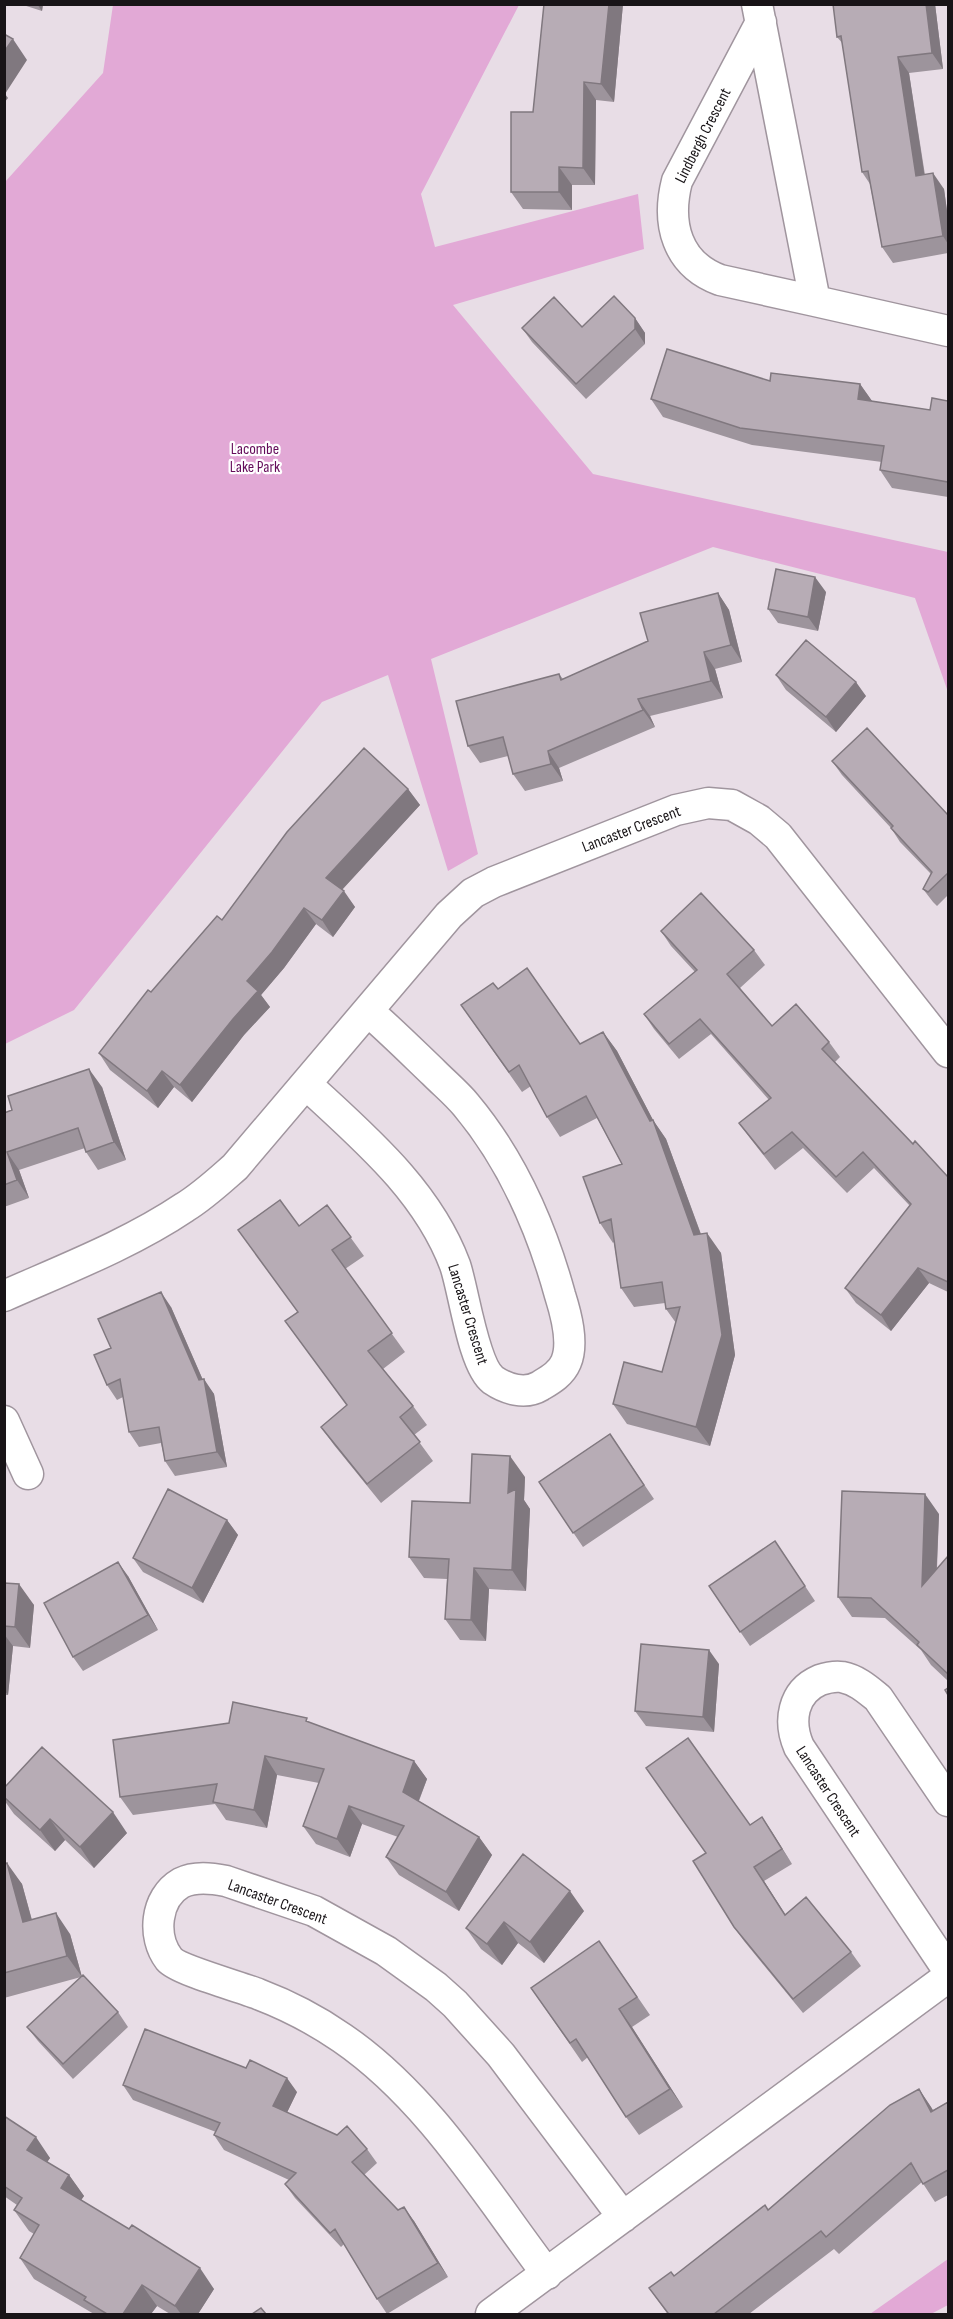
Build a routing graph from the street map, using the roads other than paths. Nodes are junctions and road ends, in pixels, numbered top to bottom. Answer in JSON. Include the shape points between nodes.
{"nodes":[{"id":1,"x":759,"y":13,"type":"edge"},
{"id":2,"x":816,"y":301,"type":"junction"},
{"id":3,"x":948,"y":331,"type":"edge"},
{"id":4,"x":368,"y":1011,"type":"junction"},
{"id":5,"x":948,"y":1052,"type":"edge"},
{"id":6,"x":306,"y":1084,"type":"junction"},
{"id":7,"x":4,"y":1296,"type":"edge"},
{"id":8,"x":4,"y":1421,"type":"edge"},
{"id":9,"x":28,"y":1473,"type":"dead end"},
{"id":10,"x":948,"y":1801,"type":"edge"},
{"id":11,"x":948,"y":1970,"type":"edge"},
{"id":12,"x":948,"y":1977,"type":"edge"},
{"id":13,"x":623,"y":2217,"type":"junction"},
{"id":14,"x":547,"y":2274,"type":"junction"},
{"id":15,"x":491,"y":2314,"type":"edge"}],
"edges":[{"from":1,"to":2,"type":"street","name":"Lindbergh Crescent"},
{"from":1,"to":2,"type":"street","name":"Lindbergh Crescent","via":[[677,181],[675,230],[687,258],[707,275]]},
{"from":2,"to":3,"type":"street","name":"Lindbergh Crescent"},
{"from":4,"to":5,"type":"street","name":"Lancaster Crescent","via":[[448,915],[473,893],[676,810],[708,802],[732,805],[778,836]]},
{"from":4,"to":6,"type":"street","name":"Lancaster Crescent"},
{"from":4,"to":6,"type":"street","name":"Lancaster Crescent","via":[[466,1104],[515,1177],[549,1254],[564,1310],[569,1341],[566,1362],[554,1378],[535,1389],[510,1390],[491,1378],[479,1359],[454,1265],[434,1221],[384,1156]]},
{"from":6,"to":7,"type":"street","name":"Lancaster Crescent","via":[[235,1167],[187,1206],[157,1225]]},
{"from":8,"to":9,"type":"street"},
{"from":10,"to":11,"type":"street","name":"Lancaster Crescent","via":[[878,1698],[866,1688],[840,1676],[826,1678],[802,1691],[792,1716],[799,1747]]},
{"from":12,"to":13,"type":"street"},
{"from":13,"to":14,"type":"street"},
{"from":13,"to":14,"type":"street","name":"Lancaster Crescent","via":[[478,2028],[436,1987],[386,1951],[314,1911],[226,1881],[195,1879],[181,1883],[171,1892],[158,1923],[159,1939],[171,1962],[295,2010],[377,2064],[436,2126]]},
{"from":14,"to":15,"type":"street"}]}
